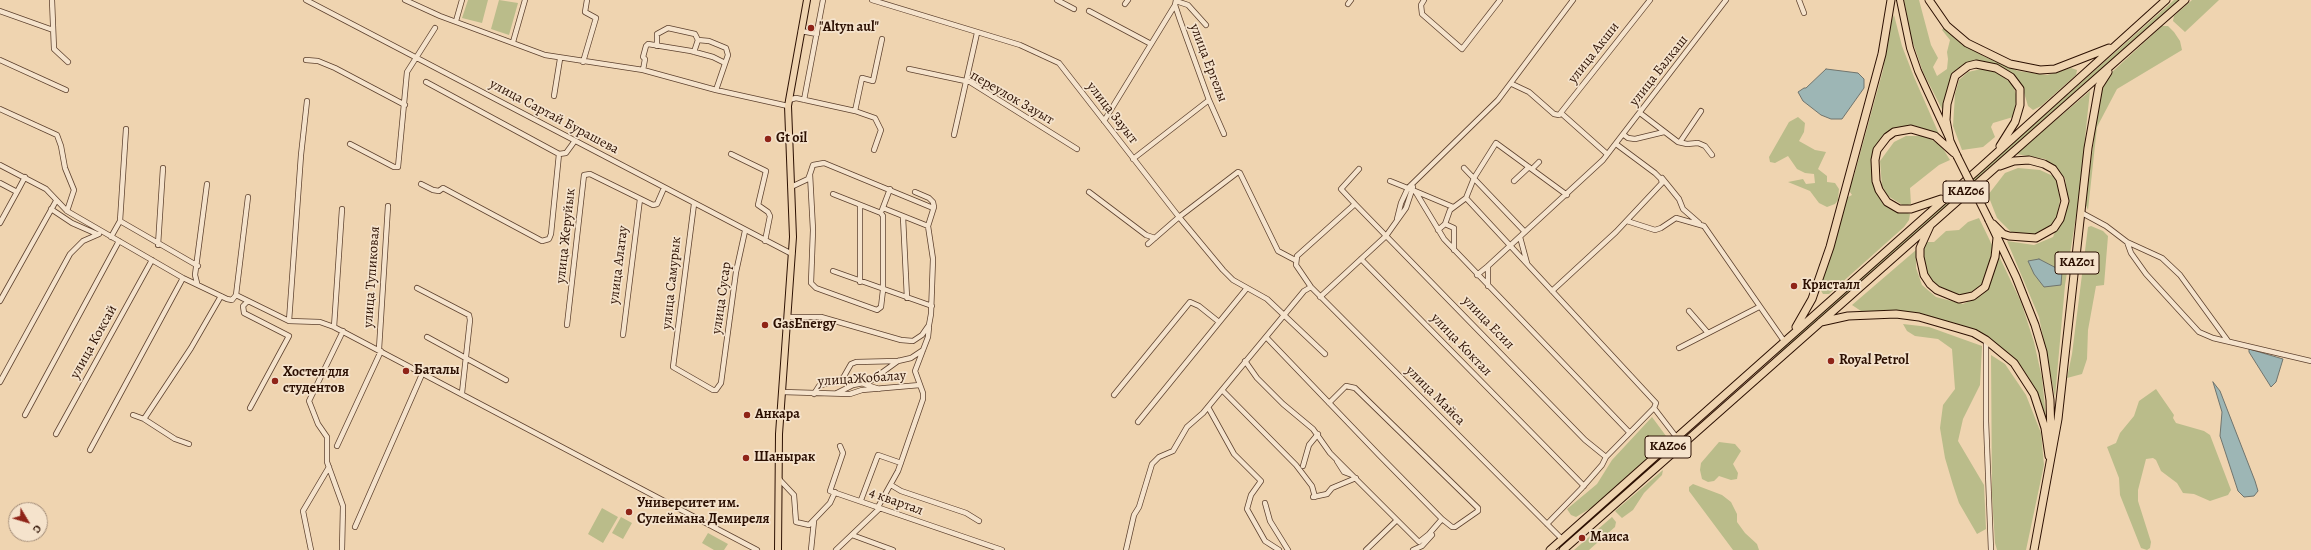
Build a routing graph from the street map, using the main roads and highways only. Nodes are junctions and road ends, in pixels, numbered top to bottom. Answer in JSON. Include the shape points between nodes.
{"nodes":[{"id":1,"x":806,"y":0,"type":"edge"},
{"id":2,"x":1891,"y":0,"type":"edge"},
{"id":3,"x":1900,"y":0,"type":"edge"},
{"id":4,"x":1929,"y":0,"type":"edge"},
{"id":5,"x":2166,"y":0,"type":"edge"},
{"id":6,"x":2185,"y":0,"type":"edge"},
{"id":7,"x":2127,"y":35,"type":"junction"},
{"id":8,"x":2113,"y":64,"type":"junction"},
{"id":9,"x":1950,"y":141,"type":"junction"},
{"id":10,"x":1957,"y":156,"type":"junction"},
{"id":11,"x":1981,"y":167,"type":"junction"},
{"id":12,"x":1986,"y":175,"type":"junction"},
{"id":13,"x":1953,"y":192,"type":"junction"},
{"id":14,"x":1989,"y":220,"type":"junction"},
{"id":15,"x":1931,"y":224,"type":"junction"},
{"id":16,"x":1998,"y":238,"type":"junction"},
{"id":17,"x":1821,"y":322,"type":"junction"},
{"id":18,"x":1784,"y":341,"type":"junction"},
{"id":19,"x":1749,"y":372,"type":"junction"},
{"id":20,"x":1754,"y":380,"type":"junction"},
{"id":21,"x":2050,"y":464,"type":"junction"},
{"id":22,"x":778,"y":550,"type":"edge"},
{"id":23,"x":1550,"y":550,"type":"edge"},
{"id":24,"x":1562,"y":550,"type":"edge"},
{"id":25,"x":2034,"y":550,"type":"edge"}],
"edges":[{"from":1,"to":22,"type":"main road","via":[[789,103],[792,254],[778,434]]},
{"from":2,"to":18,"type":"highway","via":[[1882,54],[1830,248],[1812,299],[1802,319]]},
{"from":3,"to":9,"type":"main road","via":[[1916,65]]},
{"from":4,"to":7,"type":"highway","via":[[1947,26],[1967,43],[1997,59],[2026,68],[2040,70],[2067,65],[2103,51]]},
{"from":5,"to":7,"type":"highway","number":"KАZ06"},
{"from":6,"to":8,"type":"highway","number":"KАZ06"},
{"from":7,"to":11,"type":"highway","number":"KАZ06"},
{"from":8,"to":12,"type":"highway","number":"KАZ06"},
{"from":8,"to":21,"type":"highway","number":"KАZ01","via":[[2099,86],[2096,103],[2058,419]]},
{"from":9,"to":10,"type":"highway","number":"KАZ01"},
{"from":9,"to":11,"type":"highway","number":"KАZ01","via":[[1946,120],[1948,104],[1952,83],[1962,69],[1976,64],[1985,65],[1996,68],[2017,82],[2021,95],[2015,122],[2007,137]]},
{"from":10,"to":13,"type":"highway","via":[[1935,136],[1911,129],[1894,132],[1887,137],[1877,150],[1875,160],[1879,190],[1887,202],[1899,209],[1911,210],[1924,206]]},
{"from":10,"to":14,"type":"highway","number":"KАZ01","bridge":true},
{"from":11,"to":13,"type":"highway","number":"KАZ06"},
{"from":12,"to":14,"type":"highway","via":[[2003,164],[2014,161],[2029,160],[2044,164],[2053,169],[2060,180],[2065,201],[2060,219],[2054,228],[2036,238],[2003,234]]},
{"from":12,"to":15,"type":"highway","number":"KАZ06"},
{"from":13,"to":18,"type":"highway","number":"KАZ06"},
{"from":14,"to":16,"type":"highway","number":"KАZ01"},
{"from":15,"to":16,"type":"highway","via":[[1920,248],[1924,275],[1937,290],[1959,299],[1973,296],[1985,287]]},
{"from":15,"to":17,"type":"highway","number":"KАZ06"},
{"from":16,"to":21,"type":"highway","number":"KАZ01","via":[[2035,325],[2043,352],[2050,400]]},
{"from":17,"to":20,"type":"highway","number":"KАZ06"},
{"from":17,"to":21,"type":"highway","number":"KАZ01","via":[[1848,316],[1896,314],[1919,317],[1974,333],[1986,340],[2014,363],[2034,394],[2045,428]]},
{"from":18,"to":19,"type":"highway","number":"KАZ06"},
{"from":19,"to":20,"type":"highway"},
{"from":19,"to":23,"type":"highway","number":"KАZ06"},
{"from":20,"to":24,"type":"highway","number":"KАZ06"},
{"from":21,"to":25,"type":"highway","number":"KАZ01"}]}
